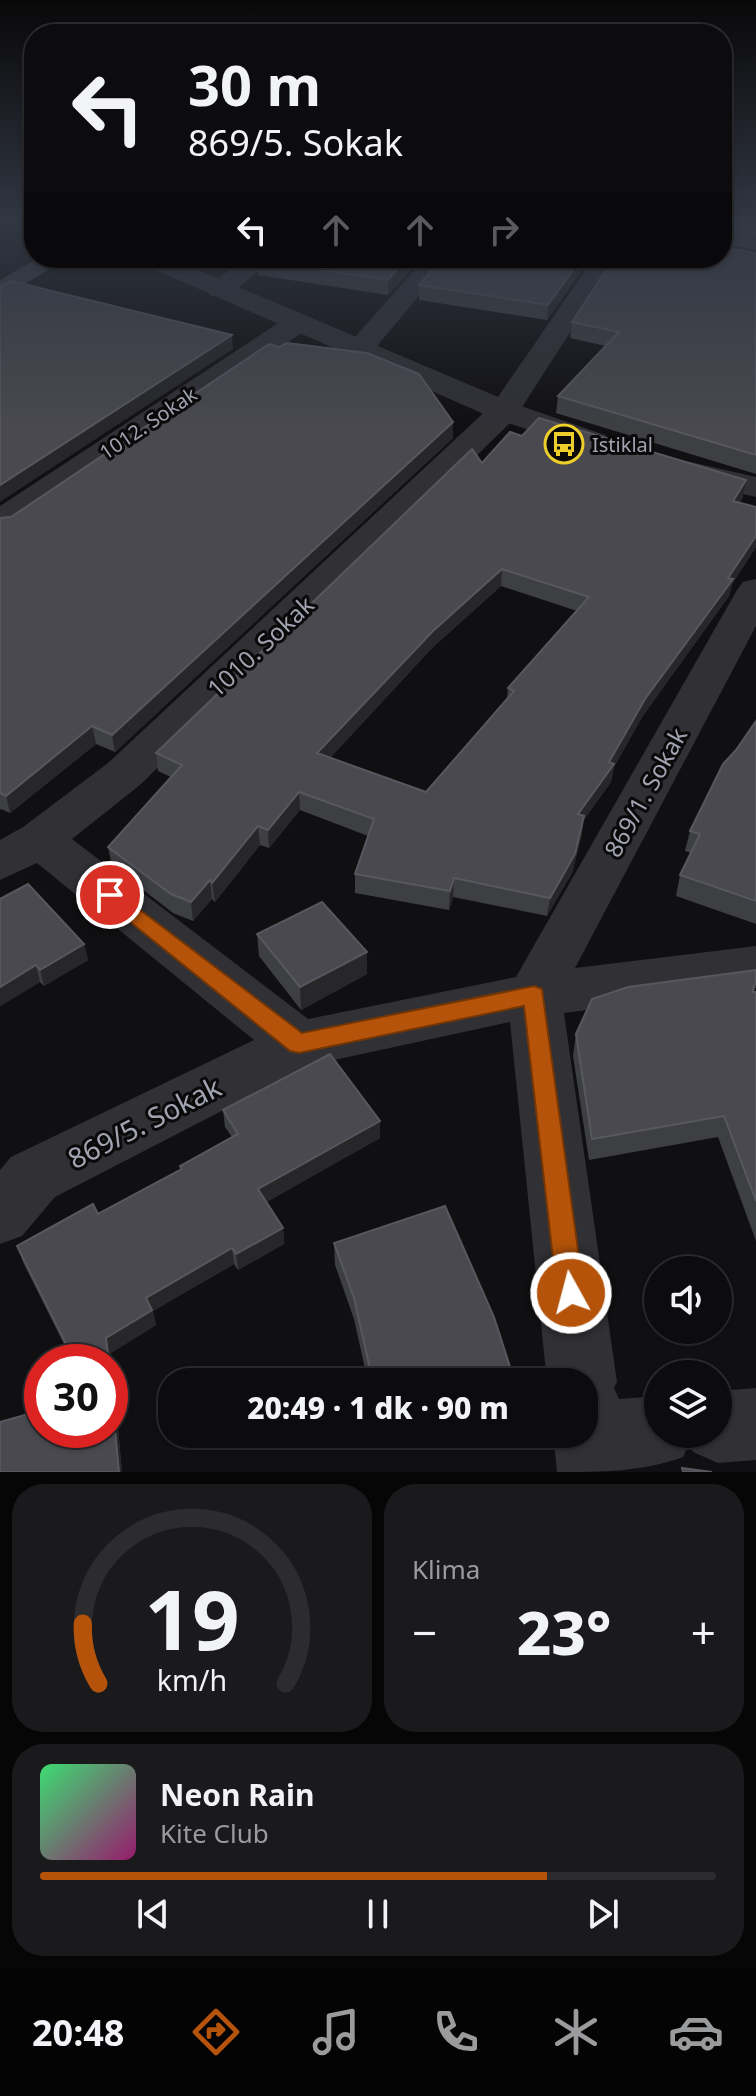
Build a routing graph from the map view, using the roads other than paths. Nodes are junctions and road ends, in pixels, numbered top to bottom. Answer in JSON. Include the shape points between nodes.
{"nodes":[{"id":1,"x":222,"y":291,"type":"edge"},
{"id":2,"x":410,"y":291,"type":"edge"},
{"id":3,"x":584,"y":291,"type":"edge"},
{"id":4,"x":296,"y":324,"type":"junction"},
{"id":5,"x":358,"y":351,"type":"junction"},
{"id":6,"x":504,"y":411,"type":"junction"},
{"id":7,"x":615,"y":449,"type":"edge"},
{"id":8,"x":657,"y":463,"type":"edge"},
{"id":9,"x":756,"y":487,"type":"edge"},
{"id":10,"x":0,"y":522,"type":"edge"},
{"id":11,"x":756,"y":590,"type":"edge"},
{"id":12,"x":20,"y":850,"type":"edge"},
{"id":13,"x":756,"y":967,"type":"edge"},
{"id":14,"x":534,"y":995,"type":"junction"},
{"id":15,"x":299,"y":1044,"type":"junction"},
{"id":16,"x":0,"y":1215,"type":"edge"},
{"id":17,"x":580,"y":1368,"type":"edge"},
{"id":18,"x":598,"y":1424,"type":"edge"},
{"id":19,"x":756,"y":1424,"type":"edge"},
{"id":20,"x":732,"y":1426,"type":"edge"},
{"id":21,"x":644,"y":1430,"type":"edge"}],
"edges":[{"from":1,"to":4,"type":"street"},
{"from":2,"to":5,"type":"street"},
{"from":3,"to":6,"type":"street","name":"1010. Sokak"},
{"from":4,"to":5,"type":"street"},
{"from":4,"to":10,"type":"street","name":"1012. Sokak"},
{"from":5,"to":6,"type":"street"},
{"from":6,"to":7,"type":"street"},
{"from":6,"to":12,"type":"street","name":"1010. Sokak","via":[[124,774]]},
{"from":8,"to":9,"type":"street"},
{"from":11,"to":14,"type":"street","name":"869/1. Sokak"},
{"from":12,"to":15,"type":"street"},
{"from":13,"to":14,"type":"street","name":"869/5. Sokak"},
{"from":14,"to":15,"type":"street","name":"869/5. Sokak"},
{"from":14,"to":17,"type":"street"},
{"from":15,"to":16,"type":"street","name":"869/5. Sokak","via":[[33,1177]]},
{"from":18,"to":21,"type":"street"},
{"from":19,"to":20,"type":"street"}]}
